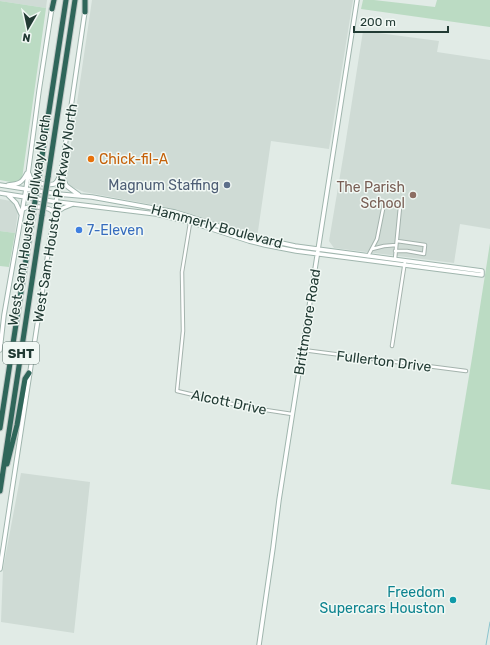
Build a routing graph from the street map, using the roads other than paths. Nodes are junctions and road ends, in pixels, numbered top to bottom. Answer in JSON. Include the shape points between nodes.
{"nodes":[{"id":1,"x":54,"y":0,"type":"edge"},
{"id":2,"x":66,"y":0,"type":"edge"},
{"id":3,"x":75,"y":0,"type":"edge"},
{"id":4,"x":86,"y":0,"type":"edge"},
{"id":5,"x":357,"y":0,"type":"edge"},
{"id":6,"x":52,"y":9,"type":"joint"},
{"id":7,"x":84,"y":12,"type":"joint"},
{"id":8,"x":28,"y":171,"type":"junction"},
{"id":9,"x":61,"y":174,"type":"junction"},
{"id":10,"x":2,"y":186,"type":"edge"},
{"id":11,"x":26,"y":189,"type":"junction"},
{"id":12,"x":0,"y":193,"type":"edge"},
{"id":13,"x":58,"y":194,"type":"junction"},
{"id":14,"x":7,"y":195,"type":"junction"},
{"id":15,"x":80,"y":196,"type":"junction"},
{"id":16,"x":24,"y":197,"type":"junction"},
{"id":17,"x":57,"y":202,"type":"junction"},
{"id":18,"x":75,"y":204,"type":"junction"},
{"id":19,"x":23,"y":209,"type":"junction"},
{"id":20,"x":21,"y":214,"type":"junction"},
{"id":21,"x":54,"y":214,"type":"junction"},
{"id":22,"x":191,"y":217,"type":"junction"},
{"id":23,"x":190,"y":222,"type":"junction"},
{"id":24,"x":396,"y":241,"type":"junction"},
{"id":25,"x":375,"y":242,"type":"junction"},
{"id":26,"x":396,"y":245,"type":"junction"},
{"id":27,"x":384,"y":246,"type":"junction"},
{"id":28,"x":319,"y":249,"type":"junction"},
{"id":29,"x":372,"y":249,"type":"junction"},
{"id":30,"x":396,"y":251,"type":"junction"},
{"id":31,"x":318,"y":254,"type":"junction"},
{"id":32,"x":368,"y":256,"type":"junction"},
{"id":33,"x":374,"y":256,"type":"junction"},
{"id":34,"x":395,"y":259,"type":"junction"},
{"id":35,"x":373,"y":261,"type":"junction"},
{"id":36,"x":405,"y":261,"type":"junction"},
{"id":37,"x":405,"y":266,"type":"junction"},
{"id":38,"x":445,"y":268,"type":"junction"},
{"id":39,"x":482,"y":273,"type":"dead end"},
{"id":40,"x":2,"y":315,"type":"edge"},
{"id":41,"x":392,"y":346,"type":"dead end"},
{"id":42,"x":0,"y":350,"type":"edge"},
{"id":43,"x":303,"y":350,"type":"junction"},
{"id":44,"x":466,"y":371,"type":"dead end"},
{"id":45,"x":29,"y":373,"type":"junction"},
{"id":46,"x":293,"y":414,"type":"junction"},
{"id":47,"x":0,"y":428,"type":"edge"},
{"id":48,"x":0,"y":492,"type":"edge"},
{"id":49,"x":0,"y":569,"type":"edge"},
{"id":50,"x":259,"y":645,"type":"edge"}],
"edges":[{"from":1,"to":6,"type":"highway"},
{"from":2,"to":47,"type":"highway","name":"West Sam Houston Tollway North","number":"SHT","bridge":true},
{"from":3,"to":48,"type":"highway","name":"West Sam Houston Tollway North","number":"SHT","bridge":true},
{"from":4,"to":7,"type":"highway"},
{"from":5,"to":28,"type":"main road","name":"Brittmoore Road"},
{"from":6,"to":8,"type":"main road"},
{"from":7,"to":9,"type":"main road","name":"West Sam Houston Parkway North"},
{"from":8,"to":9,"type":"main road","via":[[35,182],[50,184],[54,184]]},
{"from":8,"to":10,"type":"main road","via":[[24,179],[17,184]]},
{"from":8,"to":11,"type":"main road"},
{"from":9,"to":13,"type":"main road","name":"West Sam Houston Parkway North"},
{"from":9,"to":15,"type":"main road","via":[[67,186]]},
{"from":10,"to":11,"type":"main road","name":"Hammerly Boulevard"},
{"from":11,"to":13,"type":"main road","name":"Hammerly Boulevard"},
{"from":11,"to":16,"type":"main road"},
{"from":12,"to":14,"type":"main road","name":"Hammerly Boulevard"},
{"from":13,"to":15,"type":"main road","name":"Hammerly Boulevard"},
{"from":13,"to":17,"type":"main road","name":"West Sam Houston Parkway North"},
{"from":14,"to":16,"type":"main road","name":"Hammerly Boulevard"},
{"from":14,"to":20,"type":"main road"},
{"from":15,"to":22,"type":"main road","name":"Hammerly Boulevard"},
{"from":16,"to":17,"type":"main road","name":"Hammerly Boulevard"},
{"from":16,"to":19,"type":"main road"},
{"from":17,"to":18,"type":"main road","name":"Hammerly Boulevard"},
{"from":17,"to":21,"type":"main road","name":"West Sam Houston Parkway North"},
{"from":18,"to":21,"type":"main road"},
{"from":18,"to":23,"type":"main road","name":"Hammerly Boulevard","via":[[156,214]]},
{"from":19,"to":20,"type":"main road"},
{"from":19,"to":21,"type":"main road","via":[[30,206],[51,210]]},
{"from":20,"to":40,"type":"main road"},
{"from":21,"to":45,"type":"main road","name":"West Sam Houston Parkway North"},
{"from":22,"to":23,"type":"street"},
{"from":22,"to":28,"type":"main road","name":"Hammerly Boulevard","via":[[257,238]]},
{"from":23,"to":31,"type":"main road","name":"Hammerly Boulevard","via":[[249,241]]},
{"from":23,"to":46,"type":"street","name":"Alcott Drive","via":[[182,272],[183,331],[177,391],[246,407]]},
{"from":24,"to":25,"type":"street","via":[[400,207],[395,202],[388,202],[384,204]]},
{"from":24,"to":26,"type":"street"},
{"from":24,"to":30,"type":"street","via":[[425,245],[424,254]]},
{"from":25,"to":27,"type":"street"},
{"from":25,"to":29,"type":"street"},
{"from":26,"to":27,"type":"street"},
{"from":26,"to":30,"type":"street"},
{"from":27,"to":29,"type":"street"},
{"from":28,"to":31,"type":"main road","name":"Brittmoore Road"},
{"from":28,"to":32,"type":"main road","name":"Hammerly Boulevard"},
{"from":29,"to":32,"type":"street"},
{"from":30,"to":34,"type":"street"},
{"from":31,"to":35,"type":"main road","name":"Hammerly Boulevard"},
{"from":31,"to":43,"type":"main road","name":"Brittmoore Road"},
{"from":32,"to":33,"type":"main road","name":"Hammerly Boulevard"},
{"from":33,"to":34,"type":"main road","name":"Hammerly Boulevard"},
{"from":33,"to":35,"type":"main road"},
{"from":34,"to":36,"type":"main road","name":"Hammerly Boulevard"},
{"from":35,"to":37,"type":"main road","name":"Hammerly Boulevard"},
{"from":36,"to":37,"type":"street"},
{"from":36,"to":38,"type":"main road","name":"Hammerly Boulevard"},
{"from":37,"to":38,"type":"main road","name":"Hammerly Boulevard"},
{"from":37,"to":41,"type":"street"},
{"from":38,"to":39,"type":"main road","name":"Hammerly Boulevard"},
{"from":40,"to":42,"type":"main road"},
{"from":43,"to":44,"type":"street","name":"Fullerton Drive"},
{"from":43,"to":46,"type":"main road","name":"Brittmoore Road"},
{"from":45,"to":48,"type":"highway","via":[[25,379],[17,425]]},
{"from":45,"to":49,"type":"main road","name":"West Sam Houston Parkway North"},
{"from":46,"to":50,"type":"main road","name":"Brittmoore Road"}]}
